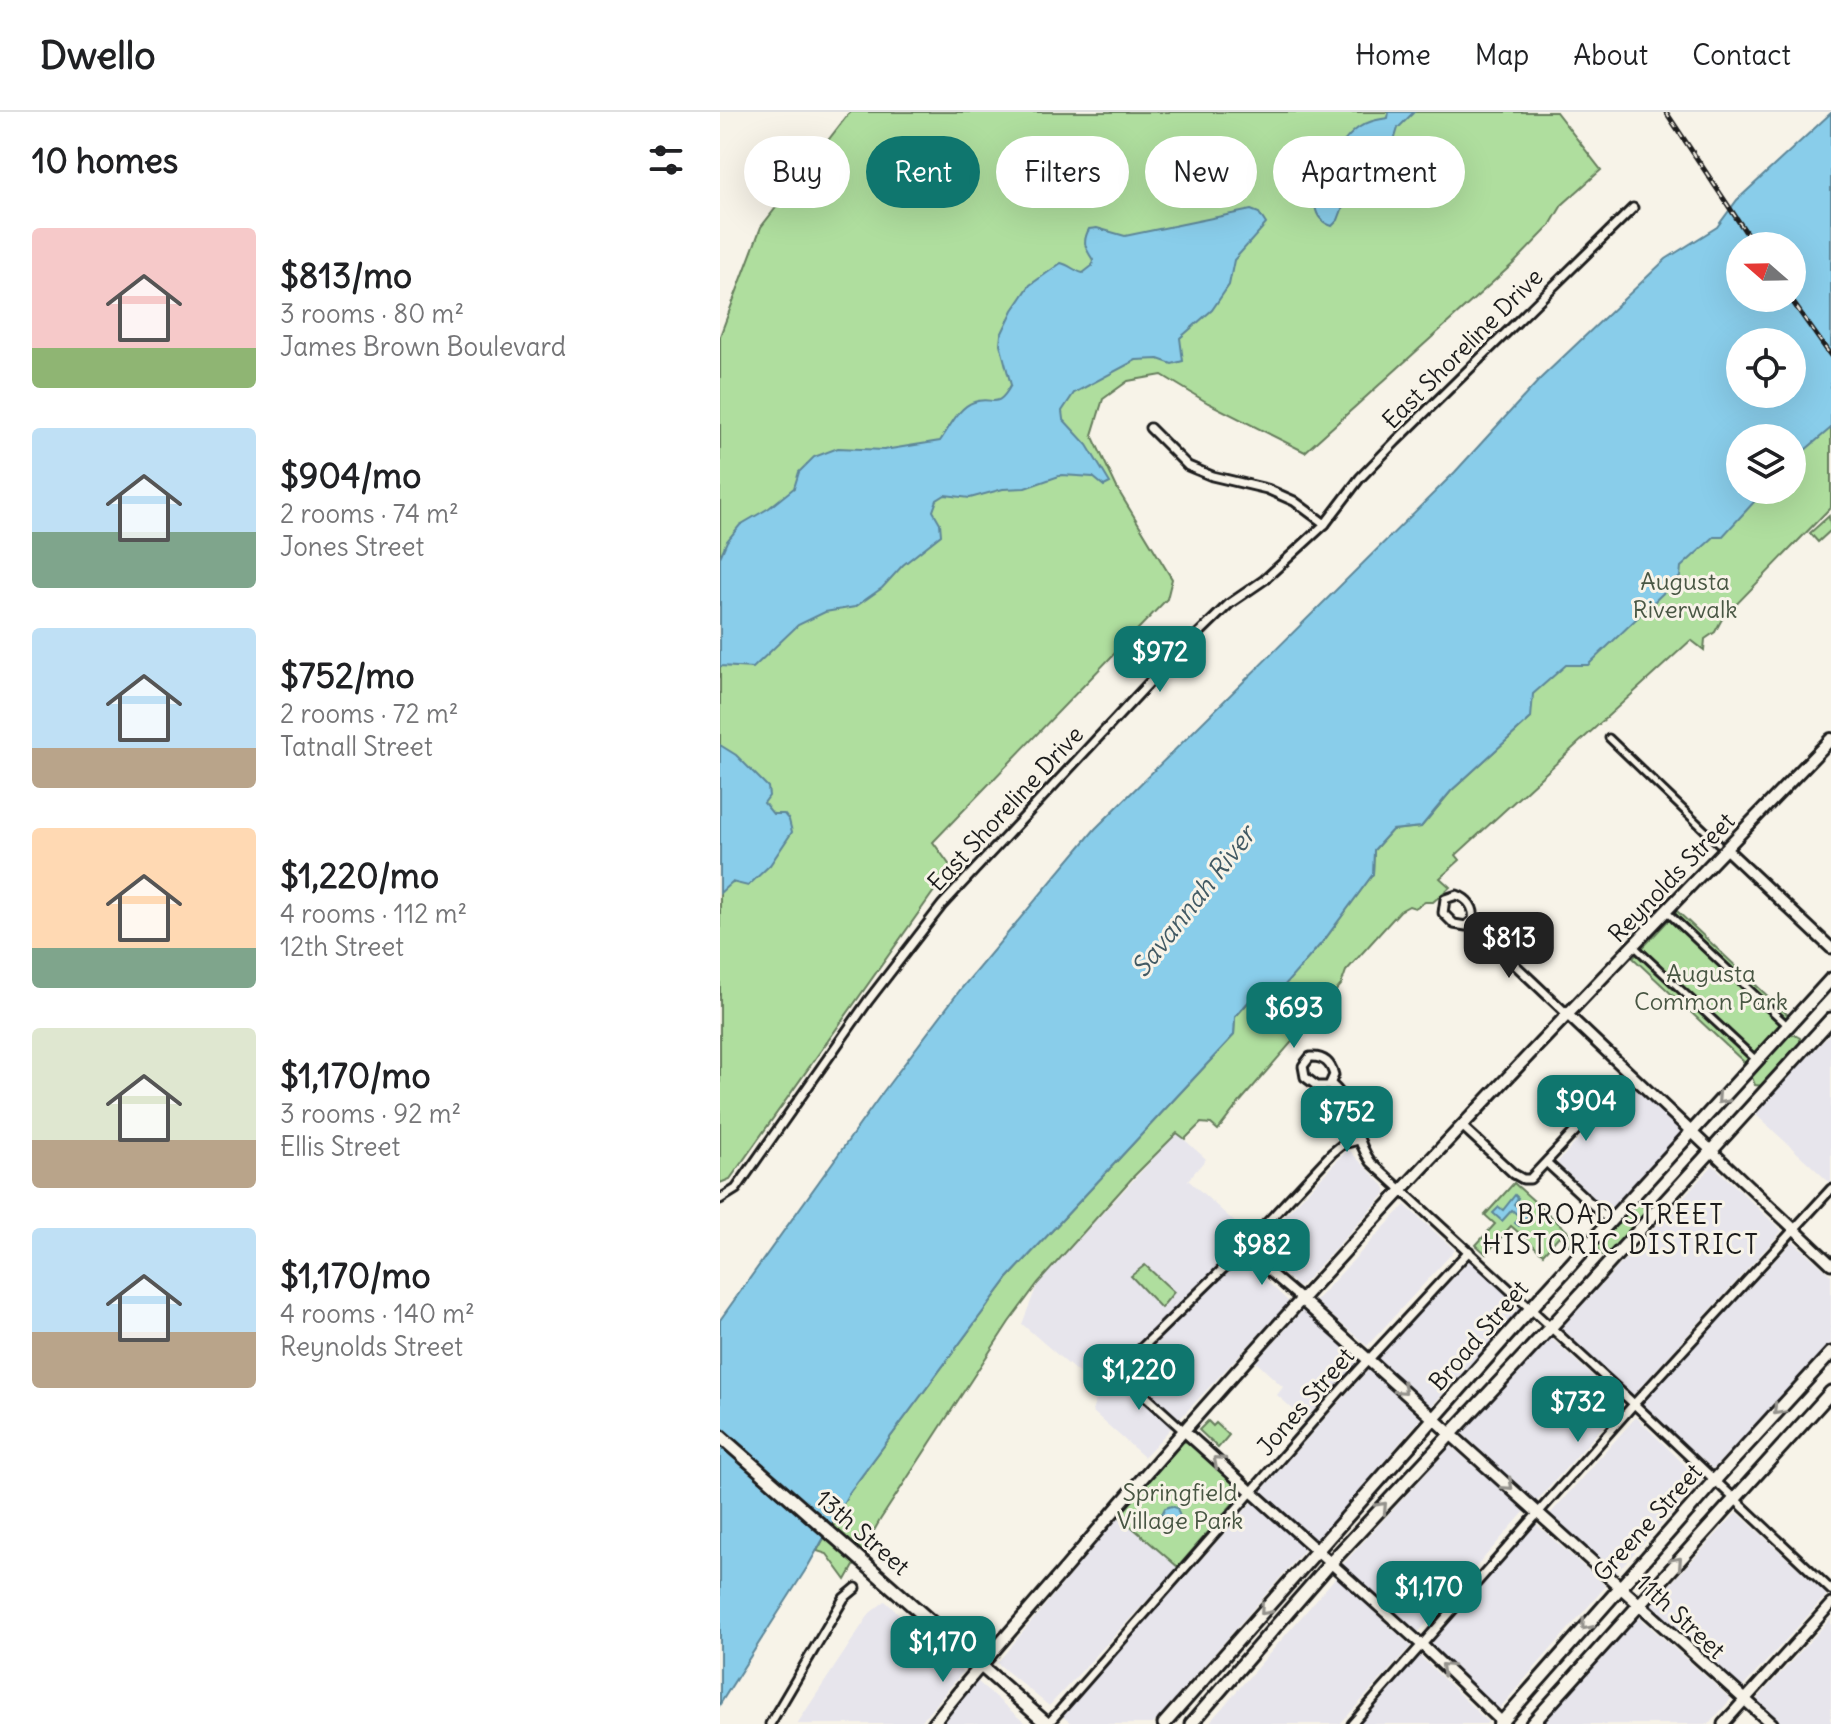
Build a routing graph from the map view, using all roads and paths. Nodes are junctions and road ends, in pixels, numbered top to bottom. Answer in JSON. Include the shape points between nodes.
{"nodes":[{"id":1,"x":1633,"y":208,"type":"dead end"},
{"id":2,"x":1150,"y":428,"type":"dead end"},
{"id":3,"x":1325,"y":524,"type":"junction"},
{"id":4,"x":1609,"y":738,"type":"dead end"},
{"id":5,"x":1831,"y":739,"type":"edge"},
{"id":6,"x":1722,"y":846,"type":"junction"},
{"id":7,"x":1666,"y":911,"type":"junction"},
{"id":8,"x":1471,"y":923,"type":"junction"},
{"id":9,"x":1633,"y":945,"type":"junction"},
{"id":10,"x":1831,"y":948,"type":"edge"},
{"id":11,"x":1831,"y":979,"type":"edge"},
{"id":12,"x":1568,"y":1015,"type":"junction"},
{"id":13,"x":1831,"y":1019,"type":"edge"},
{"id":14,"x":1789,"y":1027,"type":"junction"},
{"id":15,"x":1757,"y":1061,"type":"junction"},
{"id":16,"x":1629,"y":1074,"type":"junction"},
{"id":17,"x":1331,"y":1084,"type":"junction"},
{"id":18,"x":1462,"y":1126,"type":"junction"},
{"id":19,"x":1691,"y":1132,"type":"junction"},
{"id":20,"x":1358,"y":1140,"type":"junction"},
{"id":21,"x":1710,"y":1151,"type":"junction"},
{"id":22,"x":1547,"y":1163,"type":"junction"},
{"id":23,"x":1831,"y":1189,"type":"edge"},
{"id":24,"x":1402,"y":1190,"type":"junction"},
{"id":25,"x":720,"y":1199,"type":"edge"},
{"id":26,"x":1610,"y":1221,"type":"junction"},
{"id":27,"x":1794,"y":1229,"type":"junction"},
{"id":28,"x":1243,"y":1249,"type":"junction"},
{"id":29,"x":1469,"y":1251,"type":"junction"},
{"id":30,"x":1831,"y":1264,"type":"edge"},
{"id":31,"x":1302,"y":1300,"type":"junction"},
{"id":32,"x":1531,"y":1309,"type":"junction"},
{"id":33,"x":1550,"y":1327,"type":"junction"},
{"id":34,"x":1831,"y":1353,"type":"edge"},
{"id":35,"x":1369,"y":1359,"type":"junction"},
{"id":36,"x":1118,"y":1371,"type":"junction"},
{"id":37,"x":1110,"y":1379,"type":"dead end"},
{"id":38,"x":1831,"y":1392,"type":"edge"},
{"id":39,"x":1634,"y":1404,"type":"junction"},
{"id":40,"x":1434,"y":1418,"type":"junction"},
{"id":41,"x":1183,"y":1430,"type":"junction"},
{"id":42,"x":1450,"y":1433,"type":"junction"},
{"id":43,"x":720,"y":1436,"type":"edge"},
{"id":44,"x":1714,"y":1481,"type":"junction"},
{"id":45,"x":1252,"y":1491,"type":"junction"},
{"id":46,"x":1734,"y":1499,"type":"junction"},
{"id":47,"x":1537,"y":1512,"type":"junction"},
{"id":48,"x":1316,"y":1551,"type":"junction"},
{"id":49,"x":1330,"y":1564,"type":"junction"},
{"id":50,"x":1620,"y":1586,"type":"junction"},
{"id":51,"x":856,"y":1588,"type":"dead end"},
{"id":52,"x":1831,"y":1590,"type":"edge"},
{"id":53,"x":1639,"y":1604,"type":"junction"},
{"id":54,"x":1831,"y":1604,"type":"edge"},
{"id":55,"x":1423,"y":1646,"type":"junction"},
{"id":56,"x":1226,"y":1653,"type":"junction"},
{"id":57,"x":980,"y":1666,"type":"junction"},
{"id":58,"x":1241,"y":1666,"type":"junction"},
{"id":59,"x":1745,"y":1700,"type":"junction"},
{"id":60,"x":770,"y":1724,"type":"edge"},
{"id":61,"x":933,"y":1724,"type":"edge"},
{"id":62,"x":1048,"y":1724,"type":"edge"},
{"id":63,"x":1164,"y":1724,"type":"edge"},
{"id":64,"x":1191,"y":1724,"type":"edge"},
{"id":65,"x":1352,"y":1724,"type":"edge"},
{"id":66,"x":1501,"y":1724,"type":"edge"},
{"id":67,"x":1532,"y":1724,"type":"edge"},
{"id":68,"x":1723,"y":1724,"type":"edge"},
{"id":69,"x":1772,"y":1724,"type":"edge"}],
"edges":[{"from":1,"to":3,"type":"street","name":"East Shoreline Drive","via":[[1396,441]]},
{"from":2,"to":3,"type":"street","via":[[1188,466],[1267,489]]},
{"from":3,"to":25,"type":"street","name":"East Shoreline Drive","via":[[1229,604],[1162,669],[942,905],[736,1189]]},
{"from":4,"to":6,"type":"street"},
{"from":5,"to":6,"type":"main road","name":"Reynolds Street"},
{"from":6,"to":7,"type":"main road","name":"Reynolds Street"},
{"from":6,"to":10,"type":"street"},
{"from":7,"to":9,"type":"main road","name":"Reynolds Street"},
{"from":7,"to":14,"type":"street"},
{"from":8,"to":8,"type":"street","via":[[1474,914],[1467,901],[1457,895],[1445,899],[1442,910],[1449,921]]},
{"from":8,"to":12,"type":"street"},
{"from":9,"to":12,"type":"main road","name":"Reynolds Street"},
{"from":9,"to":15,"type":"street"},
{"from":11,"to":14,"type":"main road","name":"Broad Street"},
{"from":12,"to":16,"type":"street"},
{"from":12,"to":18,"type":"main road","name":"Reynolds Street"},
{"from":13,"to":21,"type":"main road","name":"Broad Street"},
{"from":14,"to":15,"type":"main road","name":"Broad Street"},
{"from":15,"to":19,"type":"main road","name":"Broad Street","one_way":true},
{"from":16,"to":19,"type":"street"},
{"from":16,"to":22,"type":"street"},
{"from":17,"to":17,"type":"street","via":[[1334,1075],[1328,1062],[1317,1057],[1305,1060],[1309,1082]]},
{"from":17,"to":20,"type":"street","via":[[1350,1108]]},
{"from":18,"to":22,"type":"street","via":[[1526,1180]]},
{"from":18,"to":24,"type":"main road","name":"Reynolds Street"},
{"from":19,"to":21,"type":"street"},
{"from":19,"to":26,"type":"main road","name":"Broad Street"},
{"from":20,"to":24,"type":"street","via":[[1371,1162]]},
{"from":20,"to":28,"type":"street","via":[[1332,1153]]},
{"from":21,"to":27,"type":"street"},
{"from":21,"to":33,"type":"main road","name":"Broad Street"},
{"from":22,"to":26,"type":"street"},
{"from":23,"to":27,"type":"street"},
{"from":24,"to":29,"type":"street"},
{"from":24,"to":31,"type":"main road","name":"Reynolds Street"},
{"from":26,"to":32,"type":"main road","name":"Broad Street"},
{"from":27,"to":30,"type":"street"},
{"from":27,"to":39,"type":"street"},
{"from":28,"to":31,"type":"street","name":"11th Street"},
{"from":28,"to":36,"type":"street"},
{"from":29,"to":32,"type":"street"},
{"from":29,"to":35,"type":"street","name":"Jones Street"},
{"from":31,"to":35,"type":"main road","name":"11th Street"},
{"from":31,"to":41,"type":"main road","name":"Reynolds Street"},
{"from":32,"to":33,"type":"street"},
{"from":32,"to":40,"type":"main road","name":"Broad Street"},
{"from":33,"to":39,"type":"street"},
{"from":33,"to":42,"type":"main road","name":"Broad Street"},
{"from":34,"to":44,"type":"main road","name":"Greene Street","one_way":true},
{"from":35,"to":40,"type":"main road","name":"11th Street","one_way":true},
{"from":35,"to":45,"type":"street","name":"Jones Street"},
{"from":36,"to":37,"type":"street"},
{"from":36,"to":41,"type":"street"},
{"from":38,"to":46,"type":"main road","name":"Greene Street"},
{"from":39,"to":44,"type":"street"},
{"from":39,"to":47,"type":"street"},
{"from":40,"to":42,"type":"main road","name":"11th Street"},
{"from":40,"to":48,"type":"main road","name":"Broad Street"},
{"from":45,"to":41,"type":"street","one_way":true},
{"from":41,"to":57,"type":"main road","name":"Reynolds Street"},
{"from":42,"to":47,"type":"main road","name":"11th Street","one_way":true},
{"from":49,"to":42,"type":"main road","name":"Broad Street","one_way":true},
{"from":43,"to":57,"type":"main road","name":"13th Street"},
{"from":44,"to":46,"type":"street"},
{"from":44,"to":50,"type":"main road","name":"Greene Street"},
{"from":45,"to":48,"type":"street"},
{"from":45,"to":62,"type":"street","name":"Jones Street"},
{"from":46,"to":52,"type":"street"},
{"from":53,"to":46,"type":"main road","name":"Greene Street","one_way":true},
{"from":47,"to":50,"type":"main road","name":"11th Street"},
{"from":47,"to":55,"type":"street"},
{"from":48,"to":49,"type":"street"},
{"from":48,"to":56,"type":"main road","name":"Broad Street","one_way":true},
{"from":49,"to":55,"type":"street"},
{"from":49,"to":58,"type":"main road","name":"Broad Street"},
{"from":50,"to":53,"type":"main road","name":"11th Street"},
{"from":50,"to":66,"type":"main road","name":"Greene Street","one_way":true},
{"from":51,"to":60,"type":"street","via":[[844,1598]]},
{"from":53,"to":59,"type":"main road","name":"11th Street"},
{"from":53,"to":67,"type":"main road","name":"Greene Street"},
{"from":54,"to":59,"type":"street"},
{"from":55,"to":65,"type":"street"},
{"from":66,"to":55,"type":"street","one_way":true},
{"from":56,"to":58,"type":"main road"},
{"from":56,"to":63,"type":"main road","name":"Broad Street"},
{"from":57,"to":61,"type":"main road","name":"Reynolds Street"},
{"from":57,"to":62,"type":"main road","name":"13th Street"},
{"from":58,"to":64,"type":"main road","name":"Broad Street"},
{"from":59,"to":68,"type":"street"},
{"from":59,"to":69,"type":"main road","name":"11th Street"}]}
